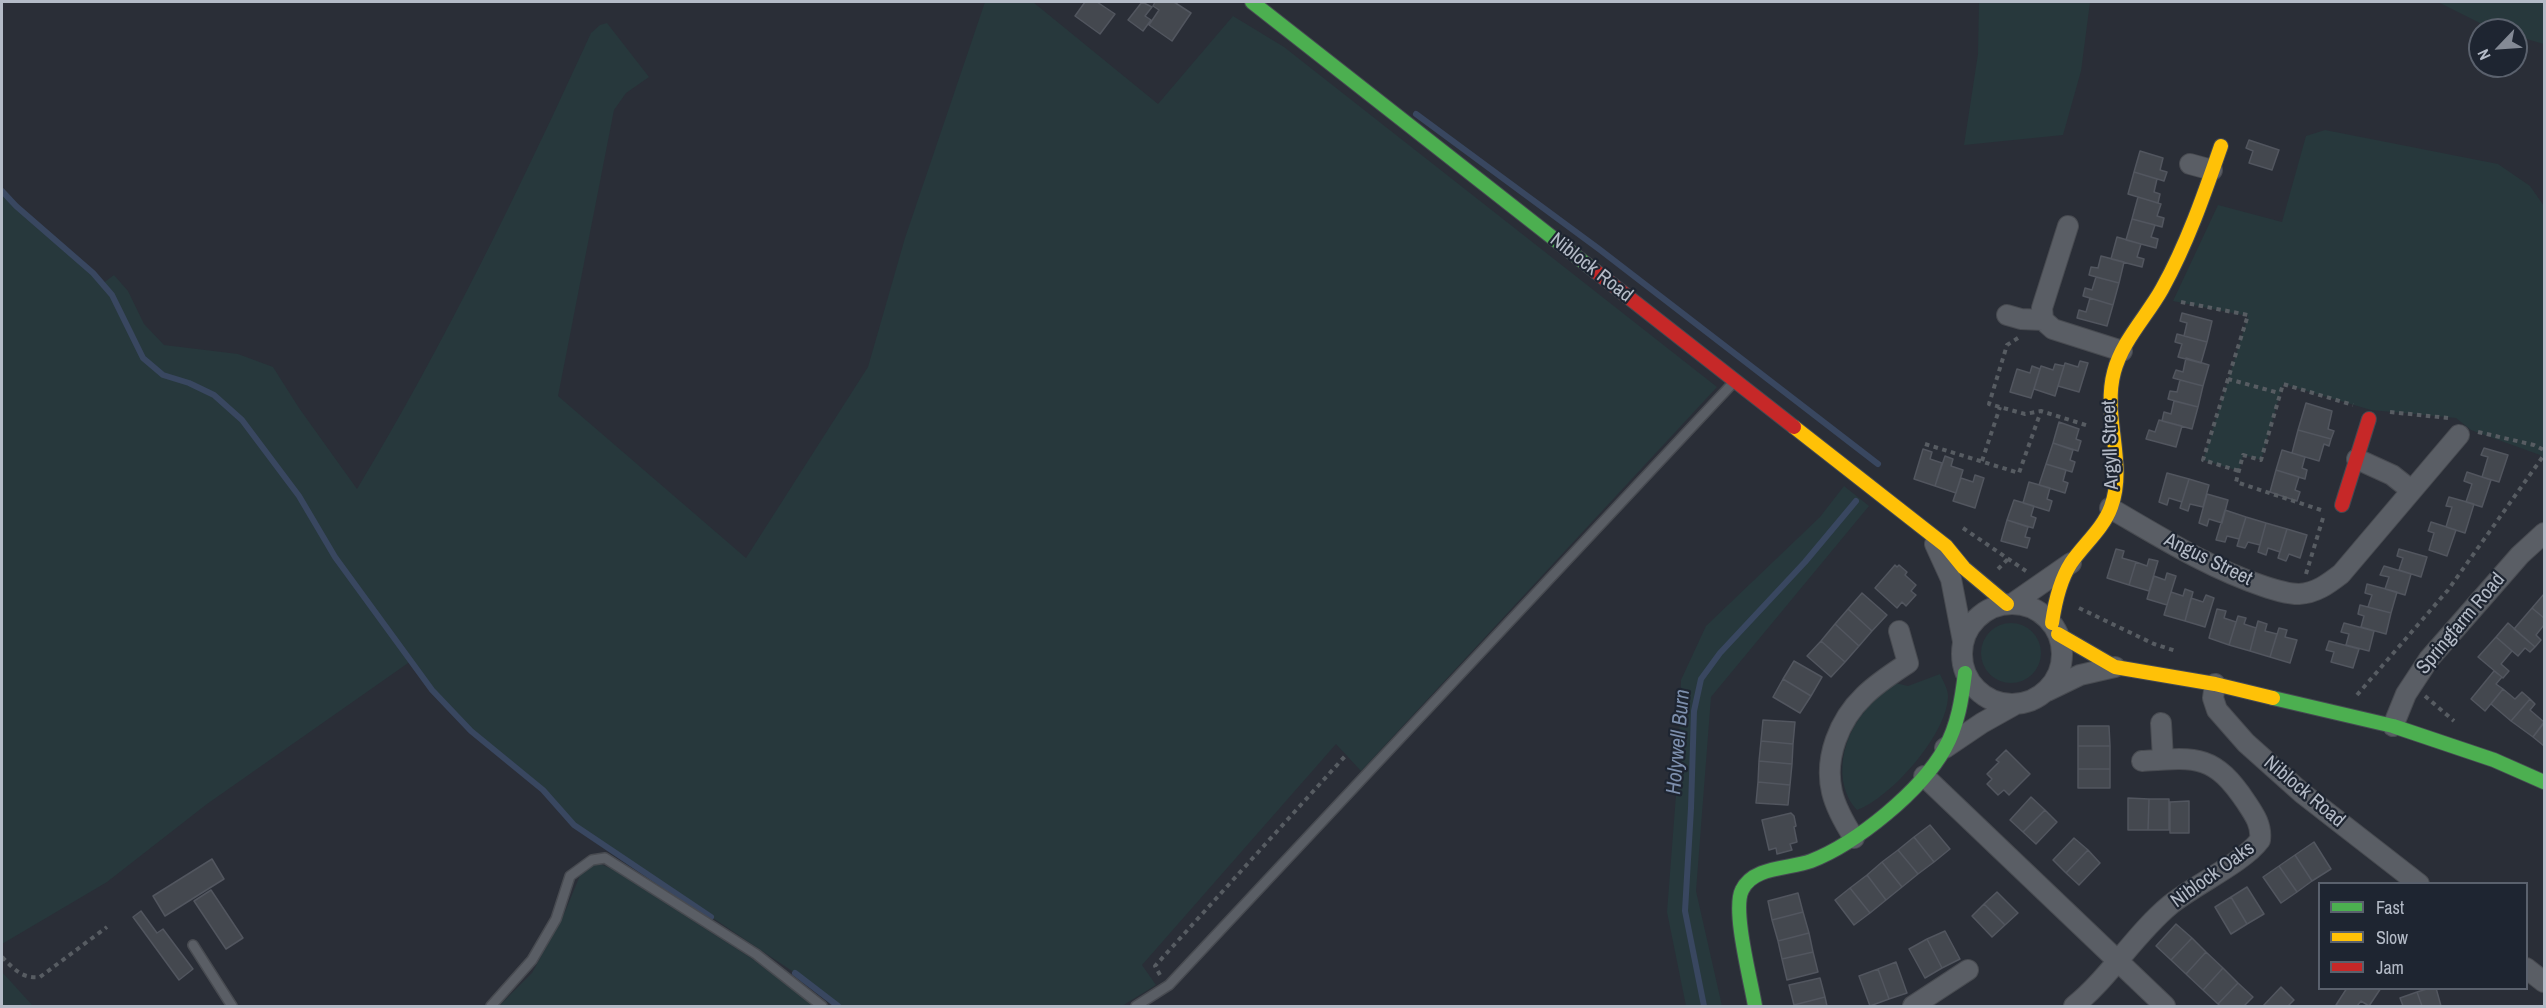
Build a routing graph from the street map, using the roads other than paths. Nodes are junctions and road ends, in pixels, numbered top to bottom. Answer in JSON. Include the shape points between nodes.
{"nodes":[{"id":1,"x":1252,"y":2,"type":"edge"},
{"id":2,"x":2221,"y":146,"type":"dead end"},
{"id":3,"x":2190,"y":164,"type":"dead end"},
{"id":4,"x":2212,"y":170,"type":"junction"},
{"id":5,"x":2068,"y":226,"type":"dead end"},
{"id":6,"x":2007,"y":315,"type":"dead end"},
{"id":7,"x":2043,"y":320,"type":"junction"},
{"id":8,"x":2122,"y":351,"type":"junction"},
{"id":9,"x":1735,"y":381,"type":"junction"},
{"id":10,"x":2369,"y":419,"type":"dead end"},
{"id":11,"x":2459,"y":435,"type":"dead end"},
{"id":12,"x":2357,"y":459,"type":"junction"},
{"id":13,"x":2411,"y":490,"type":"junction"},
{"id":14,"x":2342,"y":505,"type":"road end"},
{"id":15,"x":2110,"y":508,"type":"junction"},
{"id":16,"x":2544,"y":533,"type":"edge"},
{"id":17,"x":1930,"y":535,"type":"junction"},
{"id":18,"x":2071,"y":563,"type":"junction"},
{"id":19,"x":2009,"y":604,"type":"junction"},
{"id":20,"x":2055,"y":629,"type":"junction"},
{"id":21,"x":1899,"y":631,"type":"dead end"},
{"id":22,"x":1963,"y":641,"type":"junction"},
{"id":23,"x":2115,"y":668,"type":"junction"},
{"id":24,"x":1965,"y":673,"type":"junction"},
{"id":25,"x":2215,"y":684,"type":"junction"},
{"id":26,"x":2045,"y":692,"type":"junction"},
{"id":27,"x":2016,"y":704,"type":"junction"},
{"id":28,"x":2162,"y":723,"type":"dead end"},
{"id":29,"x":2392,"y":726,"type":"junction"},
{"id":30,"x":1945,"y":748,"type":"junction"},
{"id":31,"x":2163,"y":759,"type":"junction"},
{"id":32,"x":2142,"y":761,"type":"dead end"},
{"id":33,"x":1924,"y":776,"type":"junction"},
{"id":34,"x":2544,"y":782,"type":"edge"},
{"id":35,"x":1854,"y":838,"type":"junction"},
{"id":36,"x":2415,"y":882,"type":"edge"},
{"id":37,"x":193,"y":945,"type":"dead end"},
{"id":38,"x":2118,"y":963,"type":"junction"},
{"id":39,"x":1968,"y":970,"type":"dead end"},
{"id":40,"x":2528,"y":970,"type":"edge"},
{"id":41,"x":2544,"y":982,"type":"edge"},
{"id":42,"x":232,"y":1006,"type":"edge"},
{"id":43,"x":491,"y":1006,"type":"edge"},
{"id":44,"x":822,"y":1006,"type":"edge"},
{"id":45,"x":1136,"y":1006,"type":"edge"},
{"id":46,"x":1755,"y":1006,"type":"edge"},
{"id":47,"x":1913,"y":1006,"type":"edge"},
{"id":48,"x":2074,"y":1006,"type":"edge"},
{"id":49,"x":2165,"y":1006,"type":"edge"}],
"edges":[{"from":1,"to":9,"type":"street","name":"Niblock Road"},
{"from":2,"to":4,"type":"street","name":"Argyll Street"},
{"from":3,"to":4,"type":"street"},
{"from":4,"to":8,"type":"street","name":"Argyll Street","via":[[2192,229],[2157,298]]},
{"from":5,"to":7,"type":"street","via":[[2042,308]]},
{"from":6,"to":7,"type":"street"},
{"from":7,"to":8,"type":"street","via":[[2053,328]]},
{"from":8,"to":15,"type":"street","name":"Argyll Street","via":[[2108,395],[2115,485]]},
{"from":9,"to":17,"type":"street","name":"Niblock Road"},
{"from":9,"to":45,"type":"lane","via":[[1169,985]]},
{"from":10,"to":12,"type":"street"},
{"from":11,"to":13,"type":"street"},
{"from":12,"to":13,"type":"street","via":[[2392,474]]},
{"from":12,"to":14,"type":"street"},
{"from":13,"to":15,"type":"street","name":"Angus Street","via":[[2341,574],[2322,588],[2300,594],[2225,572]]},
{"from":15,"to":18,"type":"street","name":"Argyll Street"},
{"from":16,"to":29,"type":"street","name":"Springfarm Road","via":[[2429,659],[2406,694]]},
{"from":17,"to":19,"type":"street","name":"Niblock Road"},
{"from":17,"to":22,"type":"street","name":"Niblock Road","via":[[1951,579]]},
{"from":18,"to":19,"type":"street","name":"Argyll Street"},
{"from":18,"to":20,"type":"street","name":"Argyll Street","via":[[2056,597]]},
{"from":19,"to":20,"type":"street","via":[[2031,608]]},
{"from":19,"to":22,"type":"street","via":[[1980,615]]},
{"from":20,"to":23,"type":"street"},
{"from":20,"to":26,"type":"street","via":[[2061,649],[2060,665]]},
{"from":21,"to":35,"type":"street","via":[[1908,663],[1853,707],[1832,751],[1831,791]]},
{"from":22,"to":24,"type":"street"},
{"from":23,"to":25,"type":"street"},
{"from":23,"to":26,"type":"street","via":[[2080,675]]},
{"from":24,"to":27,"type":"street","via":[[1986,697]]},
{"from":24,"to":30,"type":"street","via":[[1961,704]]},
{"from":25,"to":29,"type":"street"},
{"from":25,"to":36,"type":"street","name":"Niblock Road","via":[[2213,698],[2217,710],[2246,743],[2302,793]]},
{"from":26,"to":27,"type":"street"},
{"from":27,"to":30,"type":"street"},
{"from":28,"to":31,"type":"street"},
{"from":29,"to":34,"type":"street","via":[[2494,760]]},
{"from":30,"to":33,"type":"street"},
{"from":31,"to":32,"type":"street","name":"Niblock Oaks"},
{"from":31,"to":38,"type":"street","name":"Niblock Oaks","via":[[2208,763],[2226,775],[2259,824],[2260,840],[2169,906]]},
{"from":33,"to":35,"type":"street"},
{"from":33,"to":38,"type":"street"},
{"from":35,"to":46,"type":"street","via":[[1822,856],[1750,879],[1740,893],[1739,921]]},
{"from":37,"to":42,"type":"lane"},
{"from":38,"to":48,"type":"street","name":"Niblock Oaks"},
{"from":38,"to":49,"type":"street"},
{"from":39,"to":47,"type":"street"},
{"from":40,"to":41,"type":"street"},
{"from":43,"to":44,"type":"lane","via":[[532,960],[556,919],[570,876],[592,860],[605,858],[756,954]]}]}
